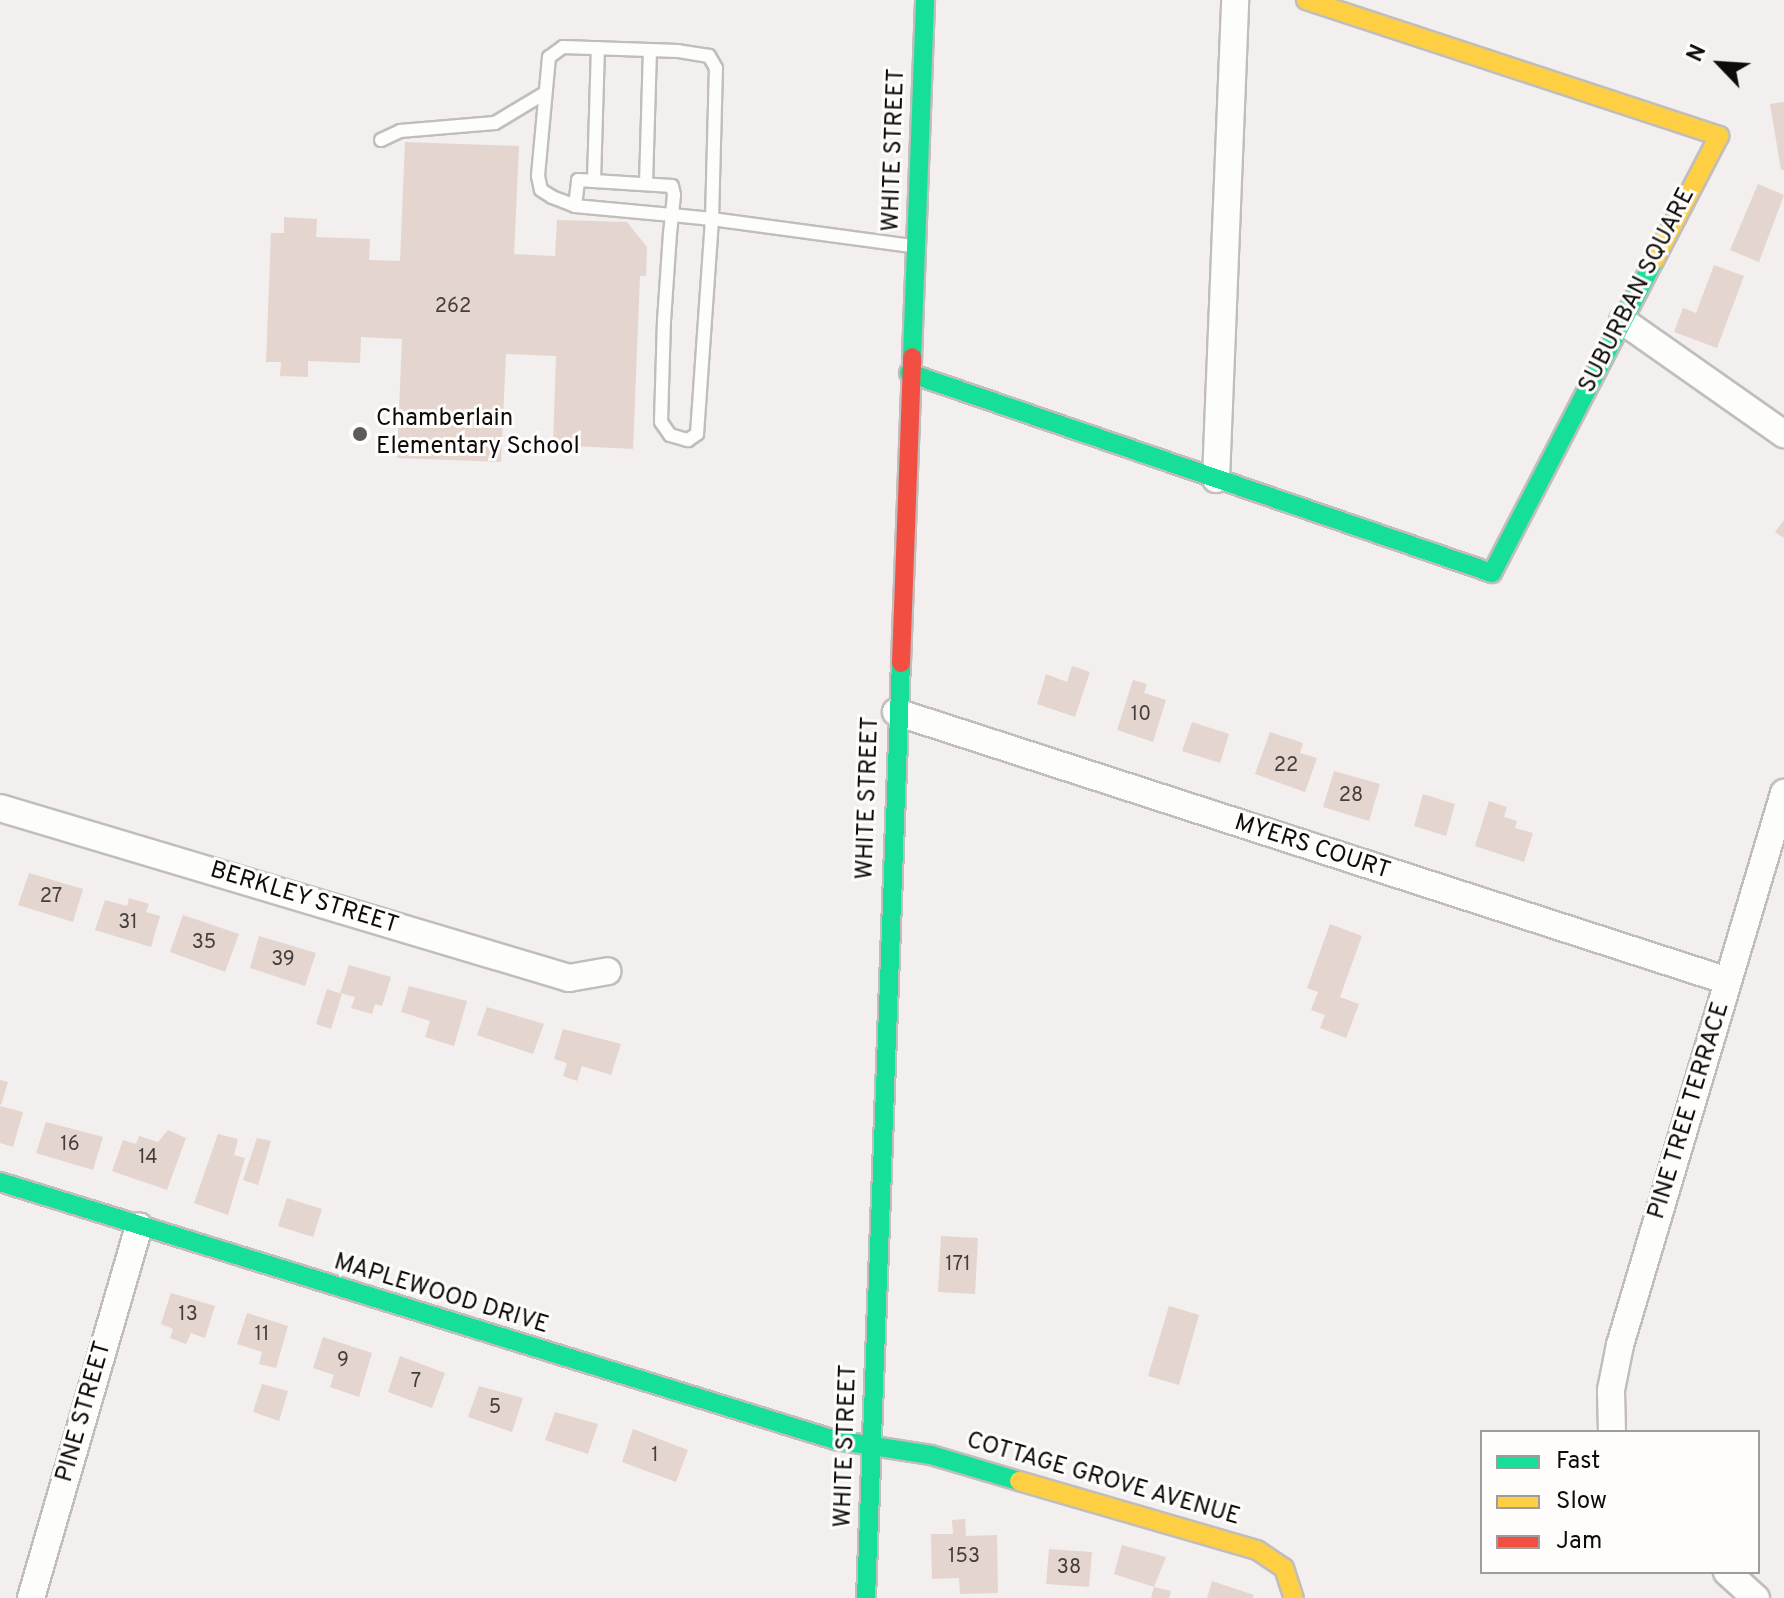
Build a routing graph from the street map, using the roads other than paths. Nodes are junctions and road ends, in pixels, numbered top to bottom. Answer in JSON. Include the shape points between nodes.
{"nodes":[{"id":1,"x":925,"y":0,"type":"edge"},
{"id":2,"x":1235,"y":0,"type":"edge"},
{"id":3,"x":1306,"y":0,"type":"edge"},
{"id":4,"x":598,"y":48,"type":"junction"},
{"id":5,"x":650,"y":50,"type":"junction"},
{"id":6,"x":545,"y":93,"type":"junction"},
{"id":7,"x":381,"y":140,"type":"dead end"},
{"id":8,"x":594,"y":181,"type":"junction"},
{"id":9,"x":646,"y":184,"type":"junction"},
{"id":10,"x":575,"y":206,"type":"junction"},
{"id":11,"x":672,"y":215,"type":"junction"},
{"id":12,"x":712,"y":219,"type":"junction"},
{"id":13,"x":915,"y":246,"type":"junction"},
{"id":14,"x":1623,"y":321,"type":"junction"},
{"id":15,"x":909,"y":373,"type":"junction"},
{"id":16,"x":1784,"y":434,"type":"edge"},
{"id":17,"x":1216,"y":479,"type":"junction"},
{"id":18,"x":896,"y":712,"type":"junction"},
{"id":19,"x":1784,"y":793,"type":"edge"},
{"id":20,"x":0,"y":808,"type":"edge"},
{"id":21,"x":1779,"y":831,"type":"edge"},
{"id":22,"x":607,"y":971,"type":"dead end"},
{"id":23,"x":1728,"y":981,"type":"junction"},
{"id":24,"x":0,"y":1182,"type":"edge"},
{"id":25,"x":139,"y":1226,"type":"junction"},
{"id":26,"x":1612,"y":1430,"type":"edge"},
{"id":27,"x":870,"y":1449,"type":"junction"},
{"id":28,"x":1729,"y":1574,"type":"edge"},
{"id":29,"x":31,"y":1598,"type":"edge"},
{"id":30,"x":866,"y":1598,"type":"edge"},
{"id":31,"x":1294,"y":1598,"type":"edge"},
{"id":32,"x":1756,"y":1598,"type":"edge"}],
"edges":[{"from":1,"to":13,"type":"street","name":"WHITE STREET"},
{"from":2,"to":17,"type":"street"},
{"from":3,"to":14,"type":"street","name":"SUBURBAN SQUARE","via":[[1719,136]]},
{"from":4,"to":5,"type":"lane"},
{"from":4,"to":6,"type":"lane","via":[[563,47],[549,57]]},
{"from":4,"to":8,"type":"lane"},
{"from":5,"to":9,"type":"lane"},
{"from":5,"to":12,"type":"lane","via":[[709,56],[716,68]]},
{"from":6,"to":7,"type":"lane","via":[[495,123],[400,131]]},
{"from":6,"to":10,"type":"lane","via":[[541,190]]},
{"from":8,"to":9,"type":"lane"},
{"from":8,"to":10,"type":"lane","via":[[578,180]]},
{"from":9,"to":11,"type":"lane","via":[[672,186]]},
{"from":10,"to":11,"type":"lane"},
{"from":11,"to":12,"type":"lane"},
{"from":11,"to":12,"type":"lane","via":[[661,422],[670,435],[688,440],[697,434]]},
{"from":12,"to":13,"type":"lane"},
{"from":13,"to":15,"type":"street","name":"WHITE STREET"},
{"from":14,"to":16,"type":"street"},
{"from":14,"to":17,"type":"street","name":"SUBURBAN SQUARE","via":[[1492,573]]},
{"from":15,"to":17,"type":"street","name":"SUBURBAN SQUARE"},
{"from":15,"to":18,"type":"street","name":"WHITE STREET"},
{"from":18,"to":23,"type":"street","name":"MYERS COURT"},
{"from":18,"to":27,"type":"street","name":"WHITE STREET"},
{"from":19,"to":21,"type":"street","name":"PINE TREE TERRACE"},
{"from":20,"to":22,"type":"street","name":"BERKLEY STREET","via":[[569,978]]},
{"from":21,"to":23,"type":"street","name":"PINE TREE TERRACE"},
{"from":23,"to":26,"type":"street","name":"PINE TREE TERRACE","via":[[1617,1356]]},
{"from":24,"to":25,"type":"street","name":"MAPLEWOOD DRIVE"},
{"from":25,"to":27,"type":"street","name":"MAPLEWOOD DRIVE"},
{"from":25,"to":29,"type":"street","name":"PINE STREET"},
{"from":27,"to":30,"type":"street","name":"WHITE STREET"},
{"from":27,"to":31,"type":"street","name":"COTTAGE GROVE AVENUE","via":[[931,1455],[1257,1550],[1284,1568]]},
{"from":28,"to":32,"type":"street"}]}
